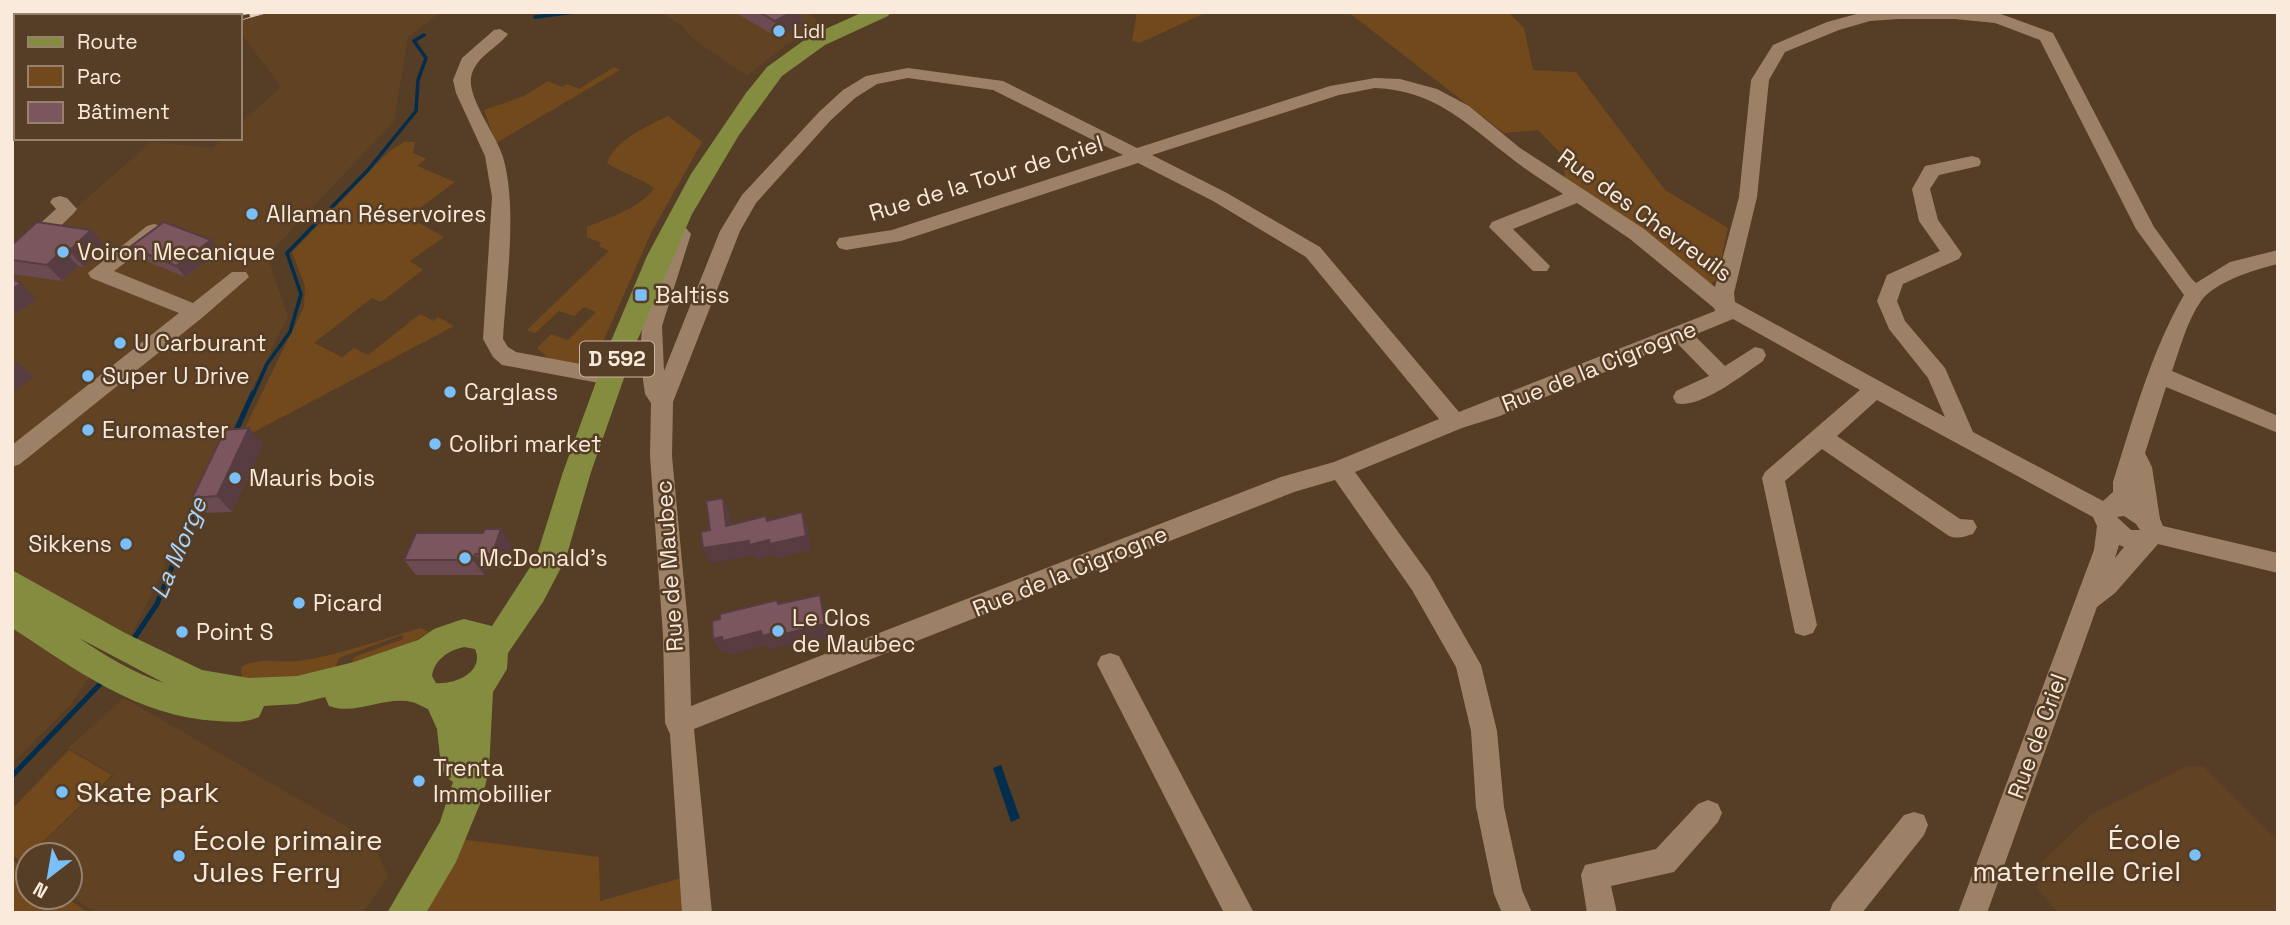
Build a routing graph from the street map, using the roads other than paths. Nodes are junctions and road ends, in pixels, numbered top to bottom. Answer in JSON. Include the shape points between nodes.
{"nodes":[{"id":1,"x":171,"y":12,"type":"edge"},
{"id":2,"x":865,"y":12,"type":"edge"},
{"id":3,"x":881,"y":12,"type":"edge"},
{"id":4,"x":128,"y":14,"type":"edge"},
{"id":5,"x":499,"y":34,"type":"dead end"},
{"id":6,"x":1138,"y":155,"type":"junction"},
{"id":7,"x":1972,"y":162,"type":"dead end"},
{"id":8,"x":705,"y":167,"type":"junction"},
{"id":9,"x":1578,"y":195,"type":"junction"},
{"id":10,"x":60,"y":202,"type":"dead end"},
{"id":11,"x":674,"y":227,"type":"junction"},
{"id":12,"x":157,"y":229,"type":"edge"},
{"id":13,"x":846,"y":243,"type":"dead end"},
{"id":14,"x":2278,"y":257,"type":"edge"},
{"id":15,"x":12,"y":261,"type":"edge"},
{"id":16,"x":1540,"y":266,"type":"dead end"},
{"id":17,"x":239,"y":277,"type":"dead end"},
{"id":18,"x":2195,"y":293,"type":"junction"},
{"id":19,"x":1726,"y":306,"type":"junction"},
{"id":20,"x":196,"y":312,"type":"junction"},
{"id":21,"x":1679,"y":332,"type":"junction"},
{"id":22,"x":1755,"y":355,"type":"dead end"},
{"id":23,"x":2160,"y":375,"type":"junction"},
{"id":24,"x":610,"y":377,"type":"junction"},
{"id":25,"x":1724,"y":378,"type":"junction"},
{"id":26,"x":1876,"y":389,"type":"junction"},
{"id":27,"x":1684,"y":397,"type":"dead end"},
{"id":28,"x":662,"y":402,"type":"junction"},
{"id":29,"x":1454,"y":422,"type":"junction"},
{"id":30,"x":2278,"y":425,"type":"edge"},
{"id":31,"x":1960,"y":436,"type":"junction"},
{"id":32,"x":1822,"y":437,"type":"junction"},
{"id":33,"x":2135,"y":455,"type":"junction"},
{"id":34,"x":12,"y":458,"type":"edge"},
{"id":35,"x":1340,"y":469,"type":"junction"},
{"id":36,"x":2109,"y":515,"type":"junction"},
{"id":37,"x":1965,"y":527,"type":"dead end"},
{"id":38,"x":2149,"y":531,"type":"junction"},
{"id":39,"x":2278,"y":563,"type":"edge"},
{"id":40,"x":12,"y":583,"type":"edge"},
{"id":41,"x":532,"y":589,"type":"junction"},
{"id":42,"x":2088,"y":600,"type":"junction"},
{"id":43,"x":12,"y":611,"type":"edge"},
{"id":44,"x":1804,"y":625,"type":"dead end"},
{"id":45,"x":464,"y":633,"type":"junction"},
{"id":46,"x":494,"y":648,"type":"junction"},
{"id":47,"x":427,"y":651,"type":"junction"},
{"id":48,"x":118,"y":661,"type":"junction"},
{"id":49,"x":1110,"y":664,"type":"dead end"},
{"id":50,"x":479,"y":685,"type":"junction"},
{"id":51,"x":429,"y":693,"type":"junction"},
{"id":52,"x":678,"y":723,"type":"junction"},
{"id":53,"x":1708,"y":813,"type":"dead end"},
{"id":54,"x":1914,"y":825,"type":"dead end"},
{"id":55,"x":385,"y":913,"type":"edge"},
{"id":56,"x":405,"y":913,"type":"edge"},
{"id":57,"x":697,"y":913,"type":"edge"},
{"id":58,"x":1240,"y":913,"type":"edge"},
{"id":59,"x":1518,"y":913,"type":"edge"},
{"id":60,"x":1602,"y":913,"type":"edge"},
{"id":61,"x":1843,"y":913,"type":"edge"},
{"id":62,"x":1972,"y":913,"type":"edge"}],
"edges":[{"from":1,"to":4,"type":"street"},
{"from":2,"to":8,"type":"main road","number":"D 592","via":[[797,43],[755,74],[724,120]]},
{"from":3,"to":8,"type":"main road","number":"D 592","via":[[834,32],[785,62],[767,79]]},
{"from":5,"to":24,"type":"street","via":[[468,62],[462,80],[494,156],[501,197],[493,339],[510,359]]},
{"from":6,"to":9,"type":"street","name":"Rue des Chevreuils","via":[[1336,90],[1400,84],[1431,93],[1463,110]]},
{"from":6,"to":13,"type":"street","name":"Rue de la Tour de Criel","via":[[894,236]]},
{"from":6,"to":28,"type":"street","name":"Rue de la Tour de Criel","via":[[997,85],[908,73],[872,80],[825,116],[750,199],[730,231]]},
{"from":6,"to":29,"type":"street","name":"Rue de la Tour de Criel","via":[[1313,251]]},
{"from":7,"to":31,"type":"street","via":[[1932,170],[1921,189],[1929,221],[1952,254],[1894,280],[1887,301],[1896,324],[1937,374],[1962,431]]},
{"from":8,"to":11,"type":"main road","number":"D 592"},
{"from":9,"to":16,"type":"street","via":[[1499,227]]},
{"from":9,"to":19,"type":"street","name":"Rue des Chevreuils","via":[[1637,234]]},
{"from":10,"to":15,"type":"street","via":[[67,209]]},
{"from":11,"to":24,"type":"main road","number":"D 592","via":[[641,295]]},
{"from":11,"to":28,"type":"street","name":"Rue de Maubec","via":[[681,234],[680,244],[652,326],[651,358],[656,394]]},
{"from":12,"to":20,"type":"street","via":[[98,273]]},
{"from":14,"to":18,"type":"street","via":[[2237,267]]},
{"from":17,"to":20,"type":"street"},
{"from":18,"to":19,"type":"street","via":[[2146,229],[2047,37],[1998,18],[1899,15],[1869,16],[1833,26],[1779,49],[1773,56],[1760,80],[1748,197],[1724,293]]},
{"from":18,"to":23,"type":"street","name":"Rue de Criel"},
{"from":19,"to":21,"type":"street","name":"Rue de la Cigrogne","via":[[1725,315]]},
{"from":19,"to":26,"type":"street","name":"Rue des Chevreuils"},
{"from":20,"to":34,"type":"street"},
{"from":21,"to":25,"type":"street"},
{"from":21,"to":29,"type":"street","name":"Rue de la Cigrogne"},
{"from":22,"to":25,"type":"street"},
{"from":23,"to":30,"type":"street"},
{"from":23,"to":33,"type":"street","name":"Rue de Criel"},
{"from":24,"to":41,"type":"main road","number":"D 592","via":[[552,555]]},
{"from":25,"to":27,"type":"street"},
{"from":26,"to":31,"type":"street","name":"Rue des Chevreuils"},
{"from":26,"to":32,"type":"street"},
{"from":28,"to":52,"type":"street","name":"Rue de Maubec","via":[[661,456],[676,635]]},
{"from":29,"to":35,"type":"street","name":"Rue de la Cigrogne"},
{"from":31,"to":36,"type":"street","name":"Rue des Chevreuils"},
{"from":32,"to":37,"type":"street","via":[[1957,529]]},
{"from":32,"to":44,"type":"street","via":[[1773,478]]},
{"from":33,"to":36,"type":"street","name":"Rue de Criel","via":[[2125,496]]},
{"from":33,"to":38,"type":"street","name":"Rue de Criel","via":[[2141,467]]},
{"from":35,"to":52,"type":"street","name":"Rue de la Cigrogne","via":[[1289,484]]},
{"from":35,"to":59,"type":"street","via":[[1421,583],[1468,665],[1484,731],[1490,807],[1508,894]]},
{"from":36,"to":38,"type":"street","name":"Rue des Chevreuils","via":[[2131,508]]},
{"from":36,"to":42,"type":"street","name":"Rue de Criel","via":[[2106,550]]},
{"from":38,"to":39,"type":"street","name":"Rue des Chevreuils"},
{"from":38,"to":42,"type":"street","name":"Rue de Criel","via":[[2106,586]]},
{"from":40,"to":48,"type":"main road"},
{"from":41,"to":45,"type":"main road","number":"D 592"},
{"from":41,"to":46,"type":"main road","number":"D 592"},
{"from":42,"to":62,"type":"street","name":"Rue de Criel"},
{"from":43,"to":48,"type":"main road"},
{"from":45,"to":46,"type":"main road","via":[[485,637]]},
{"from":45,"to":47,"type":"main road"},
{"from":46,"to":50,"type":"main road","via":[[495,660]]},
{"from":47,"to":48,"type":"main road","via":[[309,687],[249,692],[198,684]]},
{"from":47,"to":51,"type":"main road","via":[[416,677]]},
{"from":48,"to":51,"type":"main road","via":[[149,692],[197,705],[288,706],[383,688]]},
{"from":49,"to":58,"type":"street"},
{"from":50,"to":51,"type":"main road","via":[[452,698]]},
{"from":50,"to":56,"type":"main road","via":[[470,781],[461,813]]},
{"from":51,"to":55,"type":"main road","via":[[453,728],[458,774],[435,832]]},
{"from":52,"to":57,"type":"street","name":"Rue de Maubec","via":[[683,734]]},
{"from":53,"to":60,"type":"street","via":[[1664,862],[1595,876]]},
{"from":54,"to":61,"type":"street"}]}
